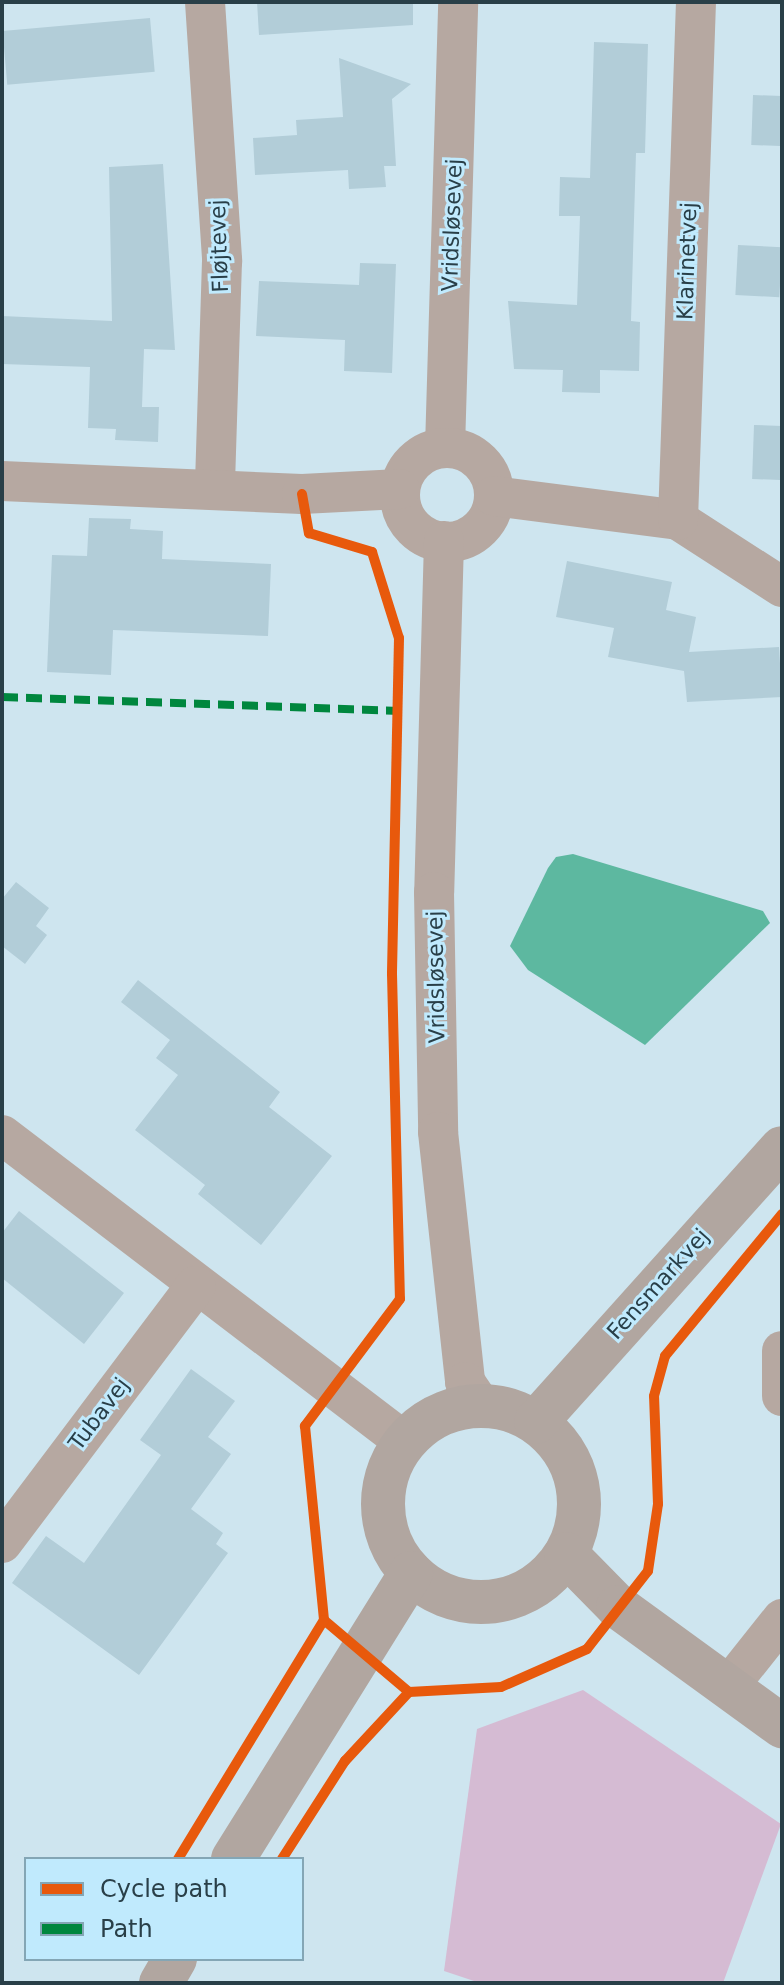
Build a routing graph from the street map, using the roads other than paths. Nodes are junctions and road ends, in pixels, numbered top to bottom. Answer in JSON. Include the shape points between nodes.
{"nodes":[{"id":1,"x":205,"y":2,"type":"edge"},
{"id":2,"x":458,"y":2,"type":"edge"},
{"id":3,"x":696,"y":2,"type":"edge"},
{"id":4,"x":445,"y":448,"type":"junction"},
{"id":5,"x":2,"y":481,"type":"edge"},
{"id":6,"x":400,"y":489,"type":"junction"},
{"id":7,"x":215,"y":490,"type":"junction"},
{"id":8,"x":494,"y":496,"type":"junction"},
{"id":9,"x":678,"y":520,"type":"junction"},
{"id":10,"x":444,"y":541,"type":"junction"},
{"id":11,"x":782,"y":587,"type":"edge"},
{"id":12,"x":2,"y":1135,"type":"edge"},
{"id":13,"x":782,"y":1148,"type":"edge"},
{"id":14,"x":196,"y":1286,"type":"junction"},
{"id":15,"x":782,"y":1351,"type":"edge"},
{"id":16,"x":782,"y":1396,"type":"edge"},
{"id":17,"x":481,"y":1406,"type":"junction"},
{"id":18,"x":536,"y":1422,"type":"junction"},
{"id":19,"x":405,"y":1442,"type":"junction"},
{"id":20,"x":2,"y":1543,"type":"edge"},
{"id":21,"x":566,"y":1554,"type":"junction"},
{"id":22,"x":411,"y":1573,"type":"junction"},
{"id":23,"x":782,"y":1619,"type":"edge"},
{"id":24,"x":728,"y":1687,"type":"junction"},
{"id":25,"x":782,"y":1726,"type":"edge"},
{"id":26,"x":234,"y":1857,"type":"edge"},
{"id":27,"x":174,"y":1961,"type":"edge"},
{"id":28,"x":161,"y":1983,"type":"edge"}],
"edges":[{"from":1,"to":7,"type":"street","name":"Fløjtevej","via":[[222,261]]},
{"from":2,"to":4,"type":"street","name":"Vridsløsevej"},
{"from":3,"to":9,"type":"street","name":"Klarinetvej"},
{"from":4,"to":6,"type":"street","via":[[410,465]]},
{"from":4,"to":8,"type":"street","via":[[475,456]]},
{"from":5,"to":7,"type":"street"},
{"from":6,"to":7,"type":"street"},
{"from":6,"to":10,"type":"street","via":[[408,522]]},
{"from":8,"to":9,"type":"street"},
{"from":8,"to":10,"type":"street","via":[[484,524]]},
{"from":9,"to":11,"type":"street"},
{"from":10,"to":17,"type":"street","name":"Vridsløsevej","via":[[434,892],[438,1132],[465,1382]]},
{"from":12,"to":14,"type":"street"},
{"from":13,"to":18,"type":"street","name":"Fensmarkvej"},
{"from":14,"to":19,"type":"street"},
{"from":14,"to":20,"type":"street","name":"Tubavej"},
{"from":15,"to":16,"type":"street"},
{"from":17,"to":18,"type":"street"},
{"from":17,"to":19,"type":"street","via":[[426,1423]]},
{"from":18,"to":21,"type":"street","via":[[573,1468],[577,1527]]},
{"from":19,"to":22,"type":"street","via":[[383,1495],[394,1550]]},
{"from":21,"to":22,"type":"street","via":[[547,1577],[493,1601],[463,1600]]},
{"from":21,"to":24,"type":"street","via":[[618,1607]]},
{"from":22,"to":26,"type":"street"},
{"from":23,"to":24,"type":"street"},
{"from":24,"to":25,"type":"street"},
{"from":27,"to":28,"type":"street"}]}
